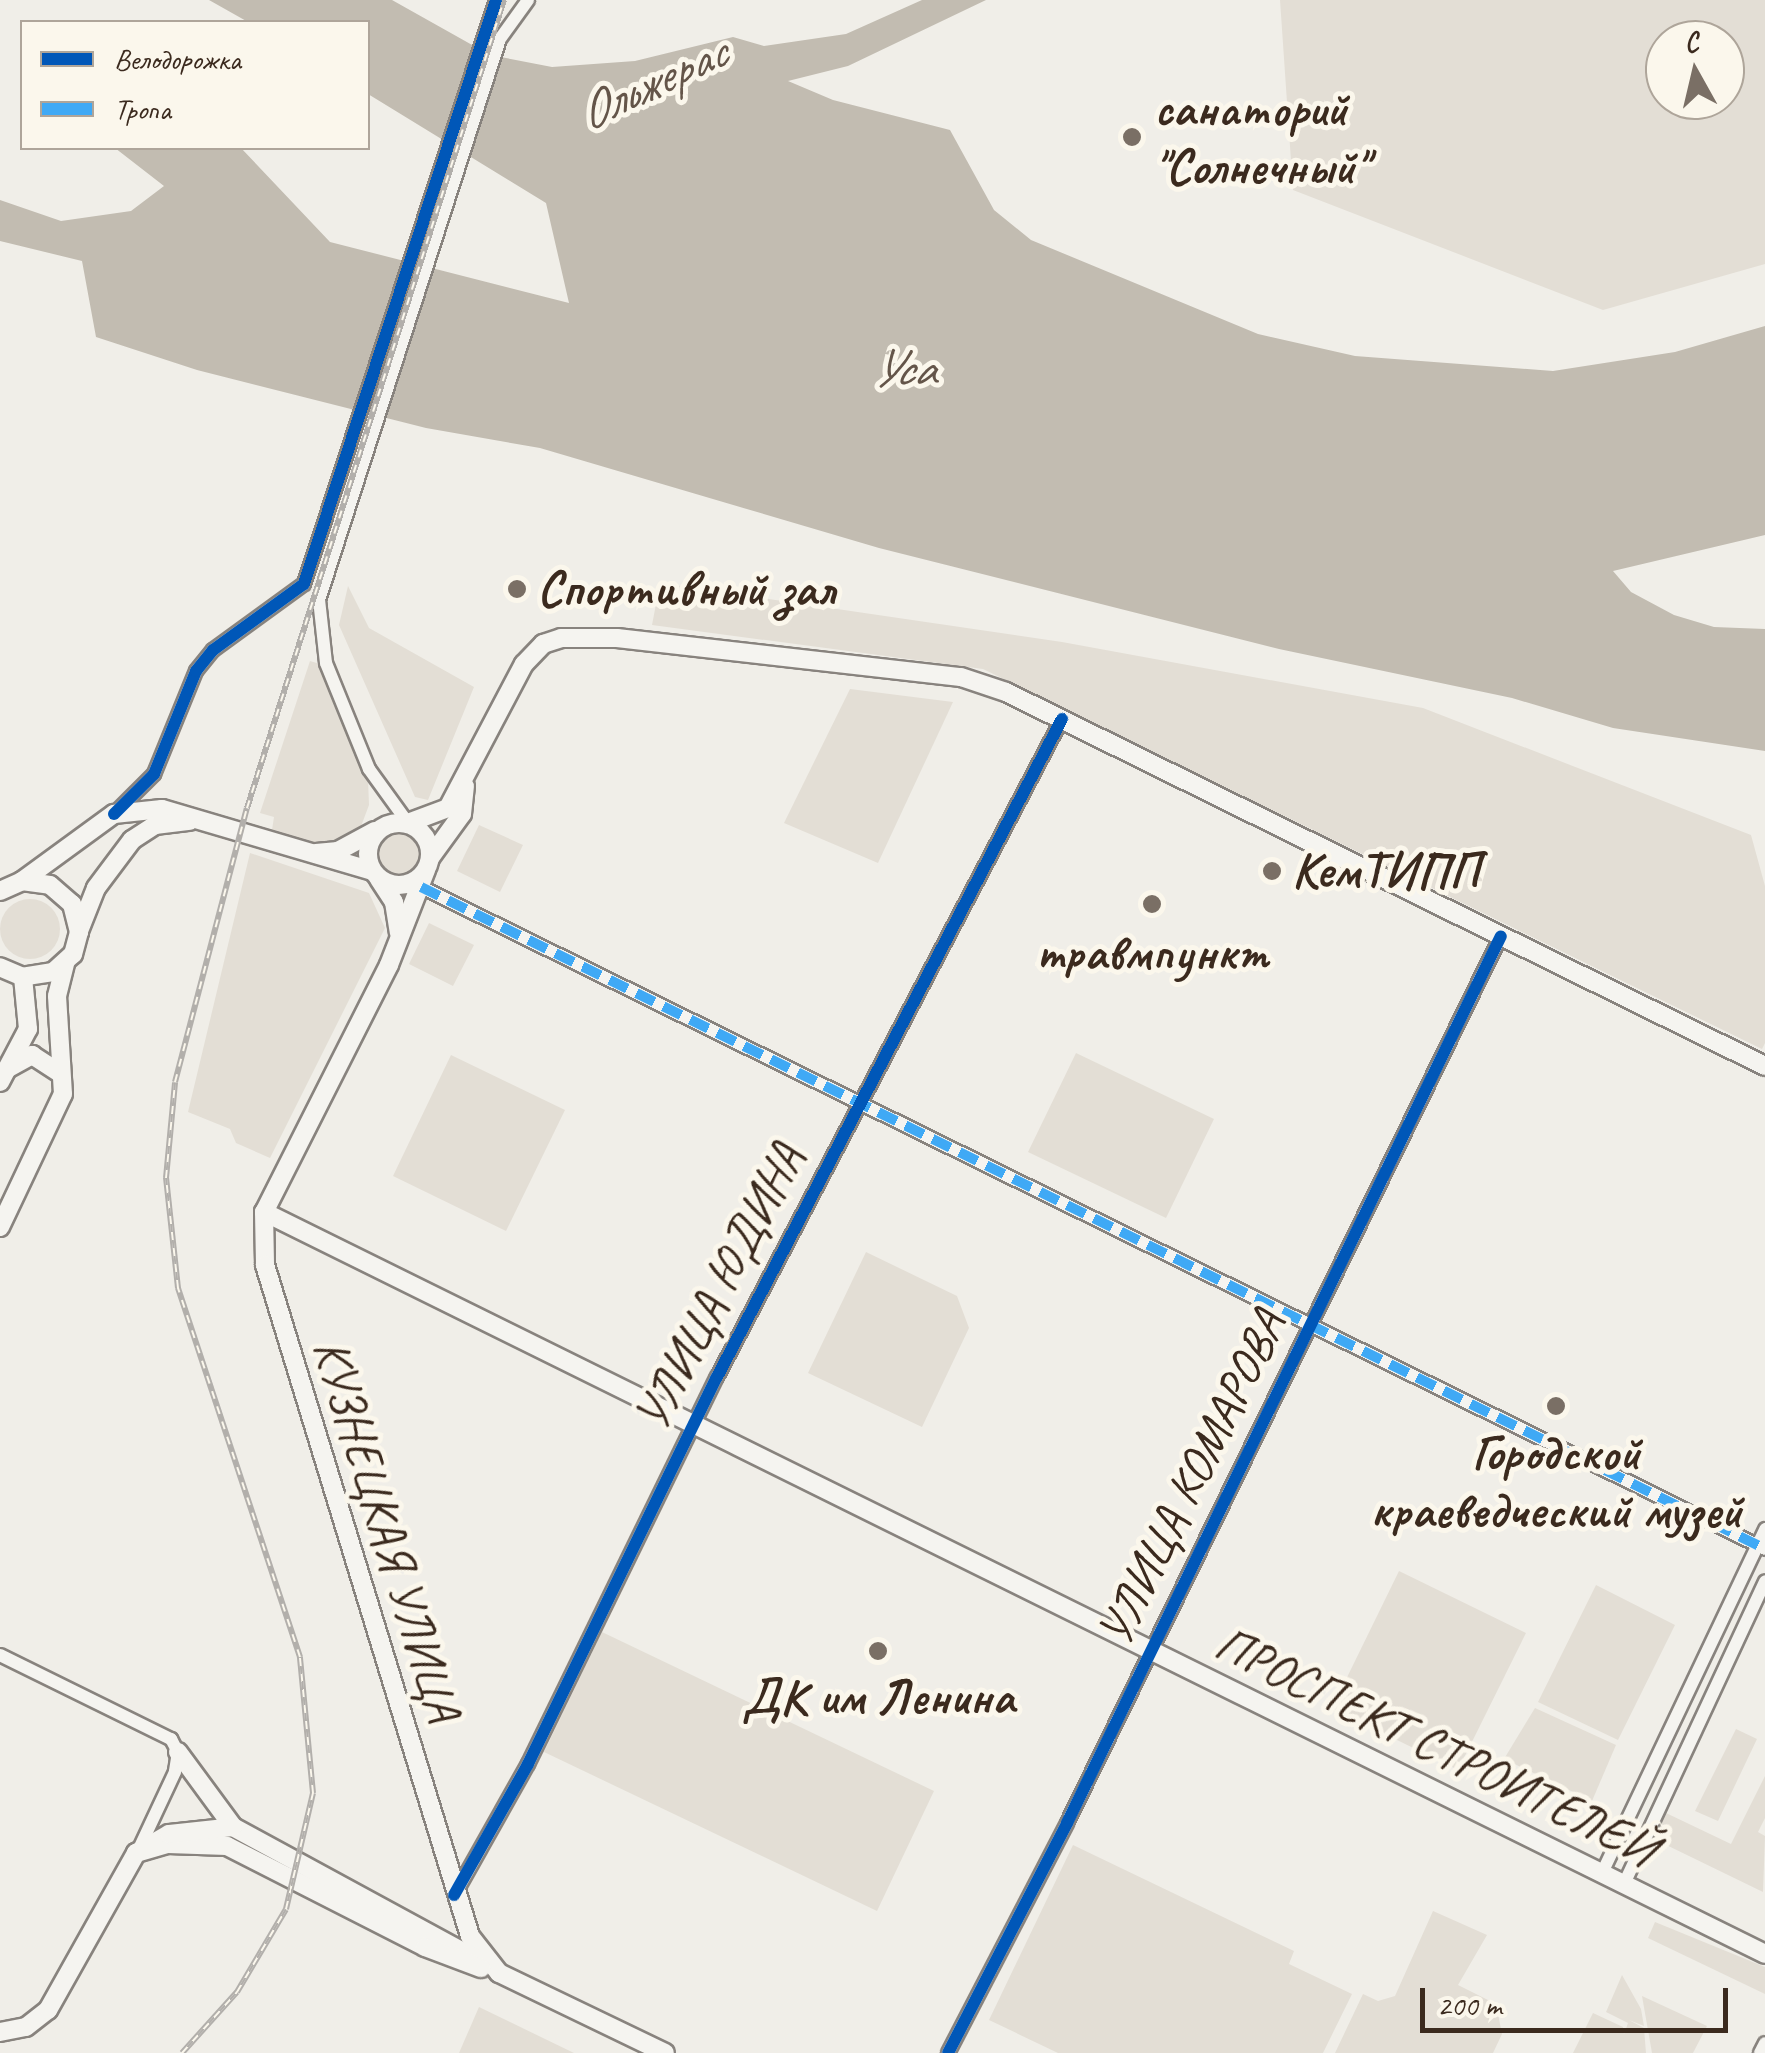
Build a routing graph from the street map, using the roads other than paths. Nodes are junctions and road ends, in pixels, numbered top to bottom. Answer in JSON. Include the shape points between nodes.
{"nodes":[{"id":1,"x":496,"y":0,"type":"edge"},
{"id":2,"x":528,"y":0,"type":"edge"},
{"id":3,"x":360,"y":446,"type":"junction"},
{"id":4,"x":1062,"y":719,"type":"junction"},
{"id":5,"x":466,"y":786,"type":"junction"},
{"id":6,"x":114,"y":814,"type":"junction"},
{"id":7,"x":202,"y":820,"type":"junction"},
{"id":8,"x":408,"y":823,"type":"junction"},
{"id":9,"x":380,"y":828,"type":"junction"},
{"id":10,"x":306,"y":854,"type":"junction"},
{"id":11,"x":426,"y":872,"type":"junction"},
{"id":12,"x":374,"y":874,"type":"junction"},
{"id":13,"x":22,"y":881,"type":"junction"},
{"id":14,"x":0,"y":891,"type":"edge"},
{"id":15,"x":79,"y":932,"type":"junction"},
{"id":16,"x":1501,"y":936,"type":"junction"},
{"id":17,"x":398,"y":944,"type":"junction"},
{"id":18,"x":65,"y":963,"type":"junction"},
{"id":19,"x":0,"y":968,"type":"edge"},
{"id":20,"x":23,"y":978,"type":"junction"},
{"id":21,"x":1765,"y":1066,"type":"edge"},
{"id":22,"x":4,"y":1076,"type":"edge"},
{"id":23,"x":62,"y":1084,"type":"junction"},
{"id":24,"x":859,"y":1100,"type":"junction"},
{"id":25,"x":264,"y":1212,"type":"junction"},
{"id":26,"x":0,"y":1226,"type":"edge"},
{"id":27,"x":1311,"y":1324,"type":"junction"},
{"id":28,"x":694,"y":1425,"type":"junction"},
{"id":29,"x":1765,"y":1529,"type":"edge"},
{"id":30,"x":1761,"y":1547,"type":"edge"},
{"id":31,"x":1742,"y":1575,"type":"junction"},
{"id":32,"x":1764,"y":1584,"type":"edge"},
{"id":33,"x":1151,"y":1649,"type":"junction"},
{"id":34,"x":0,"y":1656,"type":"edge"},
{"id":35,"x":178,"y":1752,"type":"junction"},
{"id":36,"x":233,"y":1827,"type":"junction"},
{"id":37,"x":136,"y":1853,"type":"junction"},
{"id":38,"x":1602,"y":1873,"type":"junction"},
{"id":39,"x":1624,"y":1884,"type":"junction"},
{"id":40,"x":455,"y":1898,"type":"junction"},
{"id":41,"x":435,"y":1936,"type":"junction"},
{"id":42,"x":1765,"y":1954,"type":"edge"},
{"id":43,"x":499,"y":1973,"type":"junction"},
{"id":44,"x":0,"y":2032,"type":"edge"},
{"id":45,"x":1765,"y":2043,"type":"edge"},
{"id":46,"x":665,"y":2053,"type":"edge"},
{"id":47,"x":948,"y":2053,"type":"edge"},
{"id":48,"x":1760,"y":2053,"type":"edge"}],
"edges":[{"from":1,"to":3,"type":"street"},
{"from":2,"to":3,"type":"street","via":[[500,39]]},
{"from":3,"to":6,"type":"street","via":[[304,584],[225,640],[196,671],[154,774]]},
{"from":3,"to":8,"type":"street","via":[[319,600],[318,629],[369,769]]},
{"from":4,"to":5,"type":"main road","name":"КУЗНЕЦКАЯ УЛИЦА","via":[[961,677],[576,636],[542,644],[524,664]]},
{"from":4,"to":16,"type":"main road"},
{"from":4,"to":24,"type":"street","name":"УЛИЦА ЮДИНА"},
{"from":5,"to":8,"type":"main road","via":[[448,808]]},
{"from":5,"to":11,"type":"main road","name":"КУЗНЕЦКАЯ УЛИЦА","via":[[462,814]]},
{"from":6,"to":7,"type":"main road","via":[[162,809]]},
{"from":6,"to":13,"type":"main road"},
{"from":7,"to":10,"type":"main road"},
{"from":7,"to":15,"type":"main road","via":[[156,825],[132,840],[104,874]]},
{"from":8,"to":9,"type":"main road"},
{"from":8,"to":11,"type":"main road","via":[[428,840]]},
{"from":9,"to":10,"type":"main road","via":[[338,851]]},
{"from":9,"to":12,"type":"main road","via":[[369,843]]},
{"from":10,"to":12,"type":"main road"},
{"from":11,"to":12,"type":"main road","via":[[403,885]]},
{"from":11,"to":17,"type":"main road","name":"КУЗНЕЦКАЯ УЛИЦА"},
{"from":11,"to":24,"type":"street"},
{"from":12,"to":17,"type":"main road","via":[[394,902]]},
{"from":13,"to":14,"type":"main road"},
{"from":13,"to":15,"type":"main road","via":[[63,892]]},
{"from":15,"to":18,"type":"main road"},
{"from":16,"to":21,"type":"main road"},
{"from":16,"to":27,"type":"street","name":"УЛИЦА КОМАРОВА"},
{"from":17,"to":25,"type":"main road","name":"КУЗНЕЦКАЯ УЛИЦА"},
{"from":18,"to":20,"type":"main road"},
{"from":18,"to":23,"type":"main road","via":[[57,996]]},
{"from":19,"to":20,"type":"main road"},
{"from":20,"to":22,"type":"main road","via":[[28,1029]]},
{"from":22,"to":23,"type":"main road","via":[[32,1054]]},
{"from":23,"to":26,"type":"main road"},
{"from":24,"to":27,"type":"street"},
{"from":24,"to":28,"type":"street","name":"УЛИЦА ЮДИНА"},
{"from":25,"to":28,"type":"main road","name":"ПРОСПЕКТ СТРОИТЕЛЕЙ"},
{"from":25,"to":40,"type":"main road","name":"КУЗНЕЦКАЯ УЛИЦА","via":[[265,1265]]},
{"from":27,"to":30,"type":"street"},
{"from":27,"to":33,"type":"street","name":"УЛИЦА КОМАРОВА"},
{"from":28,"to":33,"type":"main road","name":"ПРОСПЕКТ СТРОИТЕЛЕЙ"},
{"from":28,"to":40,"type":"street","name":"УЛИЦА ЮДИНА"},
{"from":29,"to":30,"type":"street"},
{"from":30,"to":31,"type":"street"},
{"from":31,"to":32,"type":"street"},
{"from":31,"to":38,"type":"street"},
{"from":32,"to":39,"type":"street"},
{"from":33,"to":38,"type":"main road","name":"ПРОСПЕКТ СТРОИТЕЛЕЙ"},
{"from":33,"to":47,"type":"street","name":"УЛИЦА КОМАРОВА"},
{"from":34,"to":35,"type":"street","via":[[165,1735]]},
{"from":35,"to":36,"type":"main road"},
{"from":35,"to":37,"type":"street"},
{"from":36,"to":37,"type":"main road","via":[[169,1834]]},
{"from":36,"to":41,"type":"main road"},
{"from":37,"to":43,"type":"main road","via":[[168,1844],[227,1846],[425,1947]]},
{"from":37,"to":44,"type":"main road","via":[[48,2010],[26,2027]]},
{"from":38,"to":39,"type":"main road","name":"ПРОСПЕКТ СТРОИТЕЛЕЙ"},
{"from":39,"to":42,"type":"main road","name":"ПРОСПЕКТ СТРОИТЕЛЕЙ"},
{"from":40,"to":41,"type":"main road","via":[[450,1928]]},
{"from":40,"to":43,"type":"main road","name":"КУЗНЕЦКАЯ УЛИЦА","via":[[470,1936]]},
{"from":41,"to":43,"type":"main road"},
{"from":43,"to":46,"type":"main road","name":"КУЗНЕЦКАЯ УЛИЦА"},
{"from":45,"to":48,"type":"street"}]}
